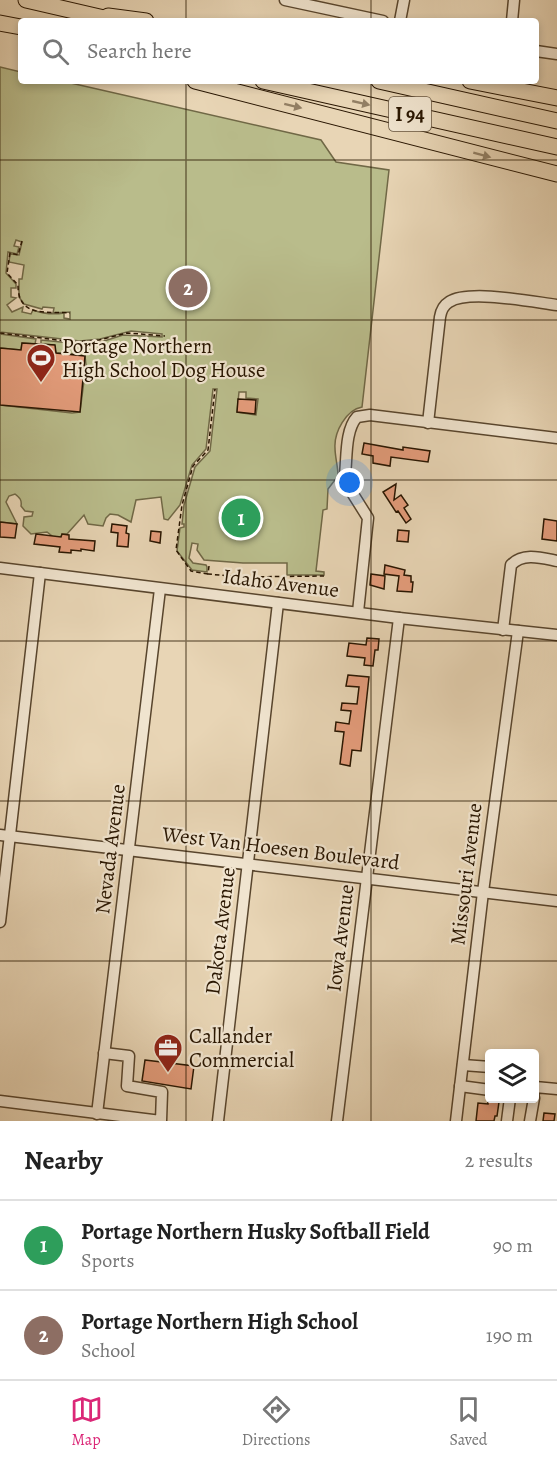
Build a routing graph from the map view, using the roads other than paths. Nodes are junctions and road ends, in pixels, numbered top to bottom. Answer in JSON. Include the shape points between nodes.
{"nodes":[{"id":1,"x":26,"y":0,"type":"edge"},
{"id":2,"x":285,"y":0,"type":"edge"},
{"id":3,"x":404,"y":0,"type":"edge"},
{"id":4,"x":514,"y":0,"type":"edge"},
{"id":5,"x":70,"y":10,"type":"junction"},
{"id":6,"x":104,"y":18,"type":"edge"},
{"id":7,"x":125,"y":18,"type":"edge"},
{"id":8,"x":369,"y":18,"type":"edge"},
{"id":9,"x":401,"y":18,"type":"edge"},
{"id":10,"x":512,"y":18,"type":"edge"},
{"id":11,"x":0,"y":23,"type":"edge"},
{"id":12,"x":18,"y":26,"type":"edge"},
{"id":13,"x":539,"y":51,"type":"edge"},
{"id":14,"x":557,"y":54,"type":"edge"},
{"id":15,"x":207,"y":84,"type":"edge"},
{"id":16,"x":276,"y":84,"type":"edge"},
{"id":17,"x":392,"y":84,"type":"edge"},
{"id":18,"x":485,"y":84,"type":"edge"},
{"id":19,"x":557,"y":98,"type":"edge"},
{"id":20,"x":557,"y":121,"type":"edge"},
{"id":21,"x":557,"y":147,"type":"edge"},
{"id":22,"x":557,"y":174,"type":"edge"},
{"id":23,"x":557,"y":305,"type":"edge"},
{"id":24,"x":428,"y":423,"type":"junction"},
{"id":25,"x":557,"y":438,"type":"edge"},
{"id":26,"x":557,"y":561,"type":"edge"},
{"id":27,"x":0,"y":568,"type":"edge"},
{"id":28,"x":40,"y":573,"type":"junction"},
{"id":29,"x":160,"y":589,"type":"junction"},
{"id":30,"x":278,"y":603,"type":"junction"},
{"id":31,"x":358,"y":612,"type":"junction"},
{"id":32,"x":399,"y":618,"type":"junction"},
{"id":33,"x":503,"y":630,"type":"junction"},
{"id":34,"x":518,"y":631,"type":"junction"},
{"id":35,"x":557,"y":635,"type":"edge"},
{"id":36,"x":5,"y":836,"type":"edge"},
{"id":37,"x":130,"y":849,"type":"junction"},
{"id":38,"x":247,"y":865,"type":"junction"},
{"id":39,"x":367,"y":878,"type":"junction"},
{"id":40,"x":483,"y":892,"type":"junction"},
{"id":41,"x":557,"y":901,"type":"edge"},
{"id":42,"x":0,"y":922,"type":"edge"},
{"id":43,"x":104,"y":1053,"type":"junction"},
{"id":44,"x":463,"y":1065,"type":"junction"},
{"id":45,"x":485,"y":1068,"type":"edge"},
{"id":46,"x":460,"y":1086,"type":"junction"},
{"id":47,"x":539,"y":1087,"type":"edge"},
{"id":48,"x":485,"y":1089,"type":"edge"},
{"id":49,"x":557,"y":1089,"type":"edge"},
{"id":50,"x":0,"y":1101,"type":"edge"},
{"id":51,"x":509,"y":1103,"type":"edge"},
{"id":52,"x":533,"y":1103,"type":"edge"},
{"id":53,"x":97,"y":1114,"type":"junction"},
{"id":54,"x":161,"y":1121,"type":"edge"},
{"id":55,"x":218,"y":1121,"type":"edge"},
{"id":56,"x":337,"y":1121,"type":"edge"},
{"id":57,"x":456,"y":1121,"type":"edge"},
{"id":58,"x":507,"y":1121,"type":"edge"},
{"id":59,"x":530,"y":1121,"type":"edge"}],
"edges":[{"from":1,"to":5,"type":"highway"},
{"from":2,"to":8,"type":"street"},
{"from":3,"to":9,"type":"street"},
{"from":4,"to":10,"type":"street"},
{"from":5,"to":6,"type":"highway"},
{"from":5,"to":7,"type":"highway"},
{"from":11,"to":12,"type":"highway"},
{"from":13,"to":14,"type":"street"},
{"from":15,"to":22,"type":"highway","one_way":true},
{"from":16,"to":21,"type":"highway","number":"I 94","one_way":true},
{"from":17,"to":20,"type":"highway","number":"I 94"},
{"from":18,"to":19,"type":"highway"},
{"from":23,"to":24,"type":"street","via":[[468,296],[453,300],[442,310]]},
{"from":24,"to":25,"type":"street"},
{"from":24,"to":31,"type":"street","via":[[370,415],[357,417],[350,429],[346,483],[368,518]]},
{"from":26,"to":33,"type":"street","via":[[527,556],[511,565]]},
{"from":27,"to":28,"type":"street","name":"Idaho Avenue"},
{"from":28,"to":29,"type":"street","name":"Idaho Avenue"},
{"from":28,"to":36,"type":"street"},
{"from":29,"to":30,"type":"street","name":"Idaho Avenue"},
{"from":29,"to":37,"type":"street","name":"Nevada Avenue"},
{"from":30,"to":31,"type":"street","name":"Idaho Avenue"},
{"from":30,"to":38,"type":"street","name":"Dakota Avenue"},
{"from":31,"to":32,"type":"street","name":"Idaho Avenue"},
{"from":32,"to":33,"type":"street","name":"Idaho Avenue"},
{"from":32,"to":39,"type":"street","name":"Iowa Avenue"},
{"from":33,"to":34,"type":"street","name":"Idaho Avenue"},
{"from":34,"to":35,"type":"street","name":"Idaho Avenue"},
{"from":34,"to":40,"type":"street","name":"Missouri Avenue"},
{"from":36,"to":37,"type":"street","name":"West Van Hoesen Boulevard"},
{"from":36,"to":42,"type":"street"},
{"from":37,"to":38,"type":"street","name":"West Van Hoesen Boulevard"},
{"from":37,"to":43,"type":"street","name":"Nevada Avenue"},
{"from":38,"to":39,"type":"street","name":"West Van Hoesen Boulevard"},
{"from":38,"to":55,"type":"street","name":"Dakota Avenue"},
{"from":39,"to":40,"type":"street","name":"West Van Hoesen Boulevard"},
{"from":39,"to":56,"type":"street","name":"Iowa Avenue"},
{"from":40,"to":41,"type":"street","name":"West Van Hoesen Boulevard"},
{"from":40,"to":44,"type":"street","name":"Missouri Avenue"},
{"from":43,"to":53,"type":"street","name":"Nevada Avenue"},
{"from":43,"to":54,"type":"street","via":[[129,1056],[127,1086],[162,1092]]},
{"from":44,"to":45,"type":"street"},
{"from":44,"to":46,"type":"street","name":"Missouri Avenue"},
{"from":46,"to":48,"type":"street"},
{"from":46,"to":57,"type":"street","name":"Missouri Avenue"},
{"from":47,"to":49,"type":"street"},
{"from":50,"to":53,"type":"street"},
{"from":51,"to":58,"type":"street"},
{"from":52,"to":59,"type":"street"},
{"from":53,"to":54,"type":"street"}]}
